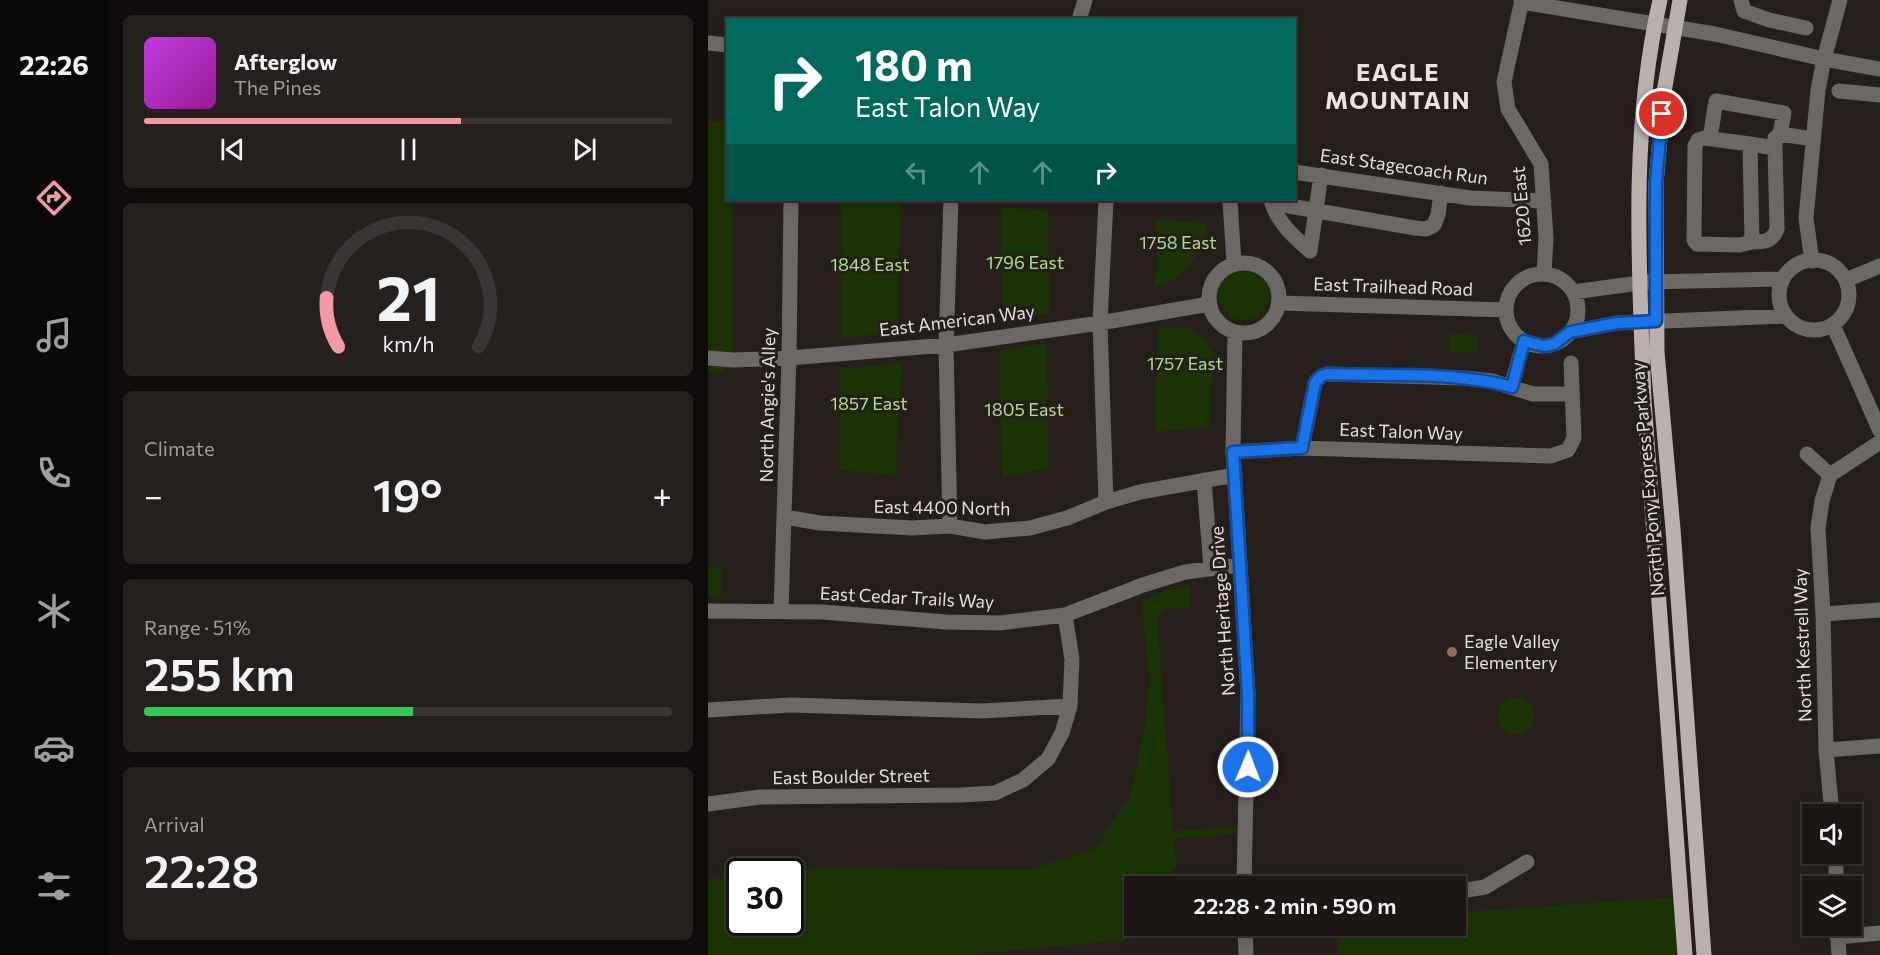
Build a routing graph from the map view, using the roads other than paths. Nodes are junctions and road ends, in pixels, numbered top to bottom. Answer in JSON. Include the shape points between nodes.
{"nodes":[{"id":1,"x":1660,"y":0,"type":"edge"},
{"id":2,"x":1680,"y":0,"type":"edge"},
{"id":3,"x":1741,"y":0,"type":"edge"},
{"id":4,"x":1840,"y":0,"type":"edge"},
{"id":5,"x":1522,"y":1,"type":"edge"},
{"id":6,"x":1655,"y":25,"type":"junction"},
{"id":7,"x":1675,"y":28,"type":"junction"},
{"id":8,"x":1806,"y":28,"type":"dead end"},
{"id":9,"x":708,"y":43,"type":"edge"},
{"id":10,"x":726,"y":45,"type":"edge"},
{"id":11,"x":1824,"y":59,"type":"junction"},
{"id":12,"x":1880,"y":69,"type":"edge"},
{"id":13,"x":1839,"y":91,"type":"dead end"},
{"id":14,"x":1880,"y":95,"type":"edge"},
{"id":15,"x":1710,"y":138,"type":"junction"},
{"id":16,"x":1813,"y":139,"type":"junction"},
{"id":17,"x":1778,"y":141,"type":"junction"},
{"id":18,"x":1750,"y":144,"type":"junction"},
{"id":19,"x":1296,"y":172,"type":"edge"},
{"id":20,"x":1321,"y":175,"type":"junction"},
{"id":21,"x":1441,"y":193,"type":"junction"},
{"id":22,"x":791,"y":201,"type":"edge"},
{"id":23,"x":951,"y":201,"type":"edge"},
{"id":24,"x":1106,"y":201,"type":"edge"},
{"id":25,"x":1230,"y":201,"type":"edge"},
{"id":26,"x":1544,"y":201,"type":"junction"},
{"id":27,"x":1752,"y":242,"type":"junction"},
{"id":28,"x":1812,"y":261,"type":"junction"},
{"id":29,"x":1234,"y":264,"type":"junction"},
{"id":30,"x":1880,"y":266,"type":"edge"},
{"id":31,"x":1544,"y":274,"type":"junction"},
{"id":32,"x":1784,"y":279,"type":"junction"},
{"id":33,"x":1846,"y":280,"type":"junction"},
{"id":34,"x":1648,"y":282,"type":"junction"},
{"id":35,"x":1573,"y":291,"type":"junction"},
{"id":36,"x":1280,"y":303,"type":"junction"},
{"id":37,"x":1209,"y":304,"type":"junction"},
{"id":38,"x":1506,"y":310,"type":"junction"},
{"id":39,"x":1786,"y":315,"type":"junction"},
{"id":40,"x":1649,"y":321,"type":"junction"},
{"id":41,"x":1100,"y":323,"type":"junction"},
{"id":42,"x":1833,"y":325,"type":"junction"},
{"id":43,"x":1235,"y":332,"type":"junction"},
{"id":44,"x":1570,"y":332,"type":"junction"},
{"id":45,"x":1524,"y":341,"type":"junction"},
{"id":46,"x":946,"y":345,"type":"junction"},
{"id":47,"x":708,"y":358,"type":"edge"},
{"id":48,"x":789,"y":358,"type":"junction"},
{"id":49,"x":1571,"y":363,"type":"dead end"},
{"id":50,"x":1512,"y":387,"type":"junction"},
{"id":51,"x":1572,"y":394,"type":"junction"},
{"id":52,"x":1880,"y":431,"type":"edge"},
{"id":53,"x":1880,"y":442,"type":"edge"},
{"id":54,"x":1302,"y":448,"type":"junction"},
{"id":55,"x":1233,"y":452,"type":"junction"},
{"id":56,"x":1807,"y":454,"type":"dead end"},
{"id":57,"x":1830,"y":474,"type":"junction"},
{"id":58,"x":1235,"y":475,"type":"junction"},
{"id":59,"x":1204,"y":480,"type":"junction"},
{"id":60,"x":1106,"y":502,"type":"junction"},
{"id":61,"x":785,"y":517,"type":"junction"},
{"id":62,"x":950,"y":526,"type":"junction"},
{"id":63,"x":1239,"y":565,"type":"junction"},
{"id":64,"x":1211,"y":569,"type":"junction"},
{"id":65,"x":1880,"y":610,"type":"edge"},
{"id":66,"x":708,"y":611,"type":"edge"},
{"id":67,"x":781,"y":611,"type":"junction"},
{"id":68,"x":1823,"y":614,"type":"junction"},
{"id":69,"x":1065,"y":615,"type":"junction"},
{"id":70,"x":1070,"y":706,"type":"junction"},
{"id":71,"x":708,"y":710,"type":"edge"},
{"id":72,"x":1880,"y":746,"type":"edge"},
{"id":73,"x":1826,"y":750,"type":"junction"},
{"id":74,"x":708,"y":804,"type":"edge"},
{"id":75,"x":1831,"y":804,"type":"edge"},
{"id":76,"x":1527,"y":862,"type":"dead end"},
{"id":77,"x":1244,"y":876,"type":"edge"},
{"id":78,"x":1466,"y":890,"type":"edge"},
{"id":79,"x":1862,"y":932,"type":"edge"},
{"id":80,"x":1880,"y":933,"type":"edge"},
{"id":81,"x":1245,"y":936,"type":"edge"},
{"id":82,"x":1837,"y":936,"type":"edge"},
{"id":83,"x":1246,"y":955,"type":"edge"},
{"id":84,"x":1685,"y":955,"type":"edge"},
{"id":85,"x":1704,"y":955,"type":"edge"},
{"id":86,"x":1839,"y":955,"type":"edge"}],
"edges":[{"from":1,"to":6,"type":"main road","name":"North Pony Express Parkway"},
{"from":2,"to":7,"type":"main road","name":"North Pony Express Parkway"},
{"from":3,"to":8,"type":"street","via":[[1744,11]]},
{"from":4,"to":11,"type":"street"},
{"from":5,"to":6,"type":"street"},
{"from":5,"to":26,"type":"street","name":"1620 East","via":[[1504,82],[1508,109],[1541,164]]},
{"from":6,"to":7,"type":"street"},
{"from":6,"to":34,"type":"main road","name":"North Pony Express Parkway","via":[[1643,96],[1639,171]]},
{"from":7,"to":11,"type":"street"},
{"from":7,"to":34,"type":"main road","name":"North Pony Express Parkway","via":[[1664,92]]},
{"from":9,"to":10,"type":"street"},
{"from":11,"to":12,"type":"street"},
{"from":11,"to":16,"type":"street"},
{"from":13,"to":14,"type":"street"},
{"from":15,"to":17,"type":"street","via":[[1716,100],[1784,113]]},
{"from":15,"to":18,"type":"street"},
{"from":15,"to":27,"type":"street","via":[[1698,140],[1695,146],[1694,240],[1697,244]]},
{"from":16,"to":17,"type":"street"},
{"from":16,"to":28,"type":"street","via":[[1806,218]]},
{"from":17,"to":18,"type":"street"},
{"from":17,"to":27,"type":"street","via":[[1777,230],[1768,241]]},
{"from":18,"to":27,"type":"street"},
{"from":19,"to":20,"type":"street","name":"East Stagecoach Run"},
{"from":20,"to":21,"type":"street","name":"East Stagecoach Run"},
{"from":20,"to":21,"type":"street","via":[[1316,211],[1426,229],[1434,225]]},
{"from":21,"to":26,"type":"street","name":"East Stagecoach Run"},
{"from":22,"to":48,"type":"street","name":"North Angie's Alley"},
{"from":23,"to":46,"type":"street"},
{"from":24,"to":41,"type":"street"},
{"from":25,"to":29,"type":"street"},
{"from":26,"to":31,"type":"street","name":"1620 East"},
{"from":28,"to":32,"type":"street","via":[[1794,267]]},
{"from":28,"to":33,"type":"street","via":[[1832,265]]},
{"from":29,"to":36,"type":"street","via":[[1251,263],[1270,273],[1280,291]]},
{"from":29,"to":37,"type":"street","via":[[1215,278]]},
{"from":30,"to":33,"type":"street"},
{"from":31,"to":35,"type":"street","via":[[1560,279]]},
{"from":31,"to":38,"type":"street","via":[[1532,275],[1513,288]]},
{"from":32,"to":34,"type":"street"},
{"from":32,"to":39,"type":"street","via":[[1779,296]]},
{"from":33,"to":42,"type":"street","via":[[1850,294],[1847,308]]},
{"from":34,"to":35,"type":"street"},
{"from":34,"to":40,"type":"main road","name":"North Pony Express Parkway"},
{"from":35,"to":44,"type":"street","via":[[1578,312]]},
{"from":36,"to":38,"type":"street","name":"East Trailhead Road"},
{"from":36,"to":43,"type":"street","via":[[1271,322],[1259,330]]},
{"from":37,"to":41,"type":"street","name":"East American Way"},
{"from":37,"to":43,"type":"street","via":[[1217,321]]},
{"from":38,"to":45,"type":"street","via":[[1511,328]]},
{"from":39,"to":40,"type":"street"},
{"from":39,"to":42,"type":"street","via":[[1809,330]]},
{"from":40,"to":44,"type":"street"},
{"from":40,"to":84,"type":"main road","name":"North Pony Express Parkway","via":[[1644,400]]},
{"from":40,"to":85,"type":"main road","name":"North Pony Express Parkway","via":[[1673,529]]},
{"from":41,"to":46,"type":"street","name":"East American Way"},
{"from":41,"to":60,"type":"street"},
{"from":42,"to":52,"type":"street"},
{"from":43,"to":55,"type":"street","name":"North Heritage Drive"},
{"from":44,"to":45,"type":"street","via":[[1544,346]]},
{"from":45,"to":50,"type":"street"},
{"from":46,"to":48,"type":"street","name":"East American Way"},
{"from":46,"to":62,"type":"street"},
{"from":47,"to":48,"type":"street","name":"East American Way"},
{"from":48,"to":61,"type":"street","name":"North Angie's Alley"},
{"from":49,"to":51,"type":"street"},
{"from":50,"to":51,"type":"street","via":[[1533,394]]},
{"from":50,"to":54,"type":"street","via":[[1464,378],[1327,374],[1315,383]]},
{"from":51,"to":54,"type":"street","name":"East Talon Way","via":[[1574,438],[1568,450],[1551,456]]},
{"from":53,"to":57,"type":"street"},
{"from":54,"to":55,"type":"street","name":"East Talon Way"},
{"from":55,"to":58,"type":"street","name":"North Heritage Drive"},
{"from":56,"to":57,"type":"street"},
{"from":57,"to":68,"type":"street","name":"North Kestrell Way","via":[[1818,528]]},
{"from":58,"to":59,"type":"street","name":"East 4400 North"},
{"from":58,"to":63,"type":"street","name":"North Heritage Drive"},
{"from":59,"to":60,"type":"street","name":"East 4400 North"},
{"from":59,"to":64,"type":"street"},
{"from":60,"to":62,"type":"street","name":"East 4400 North","via":[[1030,528],[986,532]]},
{"from":61,"to":62,"type":"street","name":"East 4400 North","via":[[854,525]]},
{"from":61,"to":67,"type":"street","name":"North Angie's Alley"},
{"from":63,"to":64,"type":"street","name":"East Cedar Trails Way"},
{"from":63,"to":77,"type":"street","name":"North Heritage Drive","via":[[1248,694]]},
{"from":64,"to":69,"type":"street","name":"East Cedar Trails Way","via":[[1185,572],[1143,585]]},
{"from":65,"to":68,"type":"street"},
{"from":66,"to":67,"type":"street","name":"East Cedar Trails Way"},
{"from":67,"to":69,"type":"street","name":"East Cedar Trails Way","via":[[1000,623]]},
{"from":68,"to":73,"type":"street","name":"North Kestrell Way"},
{"from":69,"to":70,"type":"street","via":[[1071,659]]},
{"from":70,"to":71,"type":"street","via":[[982,711],[790,705]]},
{"from":70,"to":74,"type":"street","name":"East Boulder Street","via":[[1048,759],[1023,780],[995,793],[760,797]]},
{"from":72,"to":73,"type":"street"},
{"from":73,"to":75,"type":"street","name":"North Kestrell Way"},
{"from":76,"to":78,"type":"street","via":[[1485,887]]},
{"from":79,"to":80,"type":"street"},
{"from":81,"to":83,"type":"street"},
{"from":82,"to":86,"type":"street"}]}
